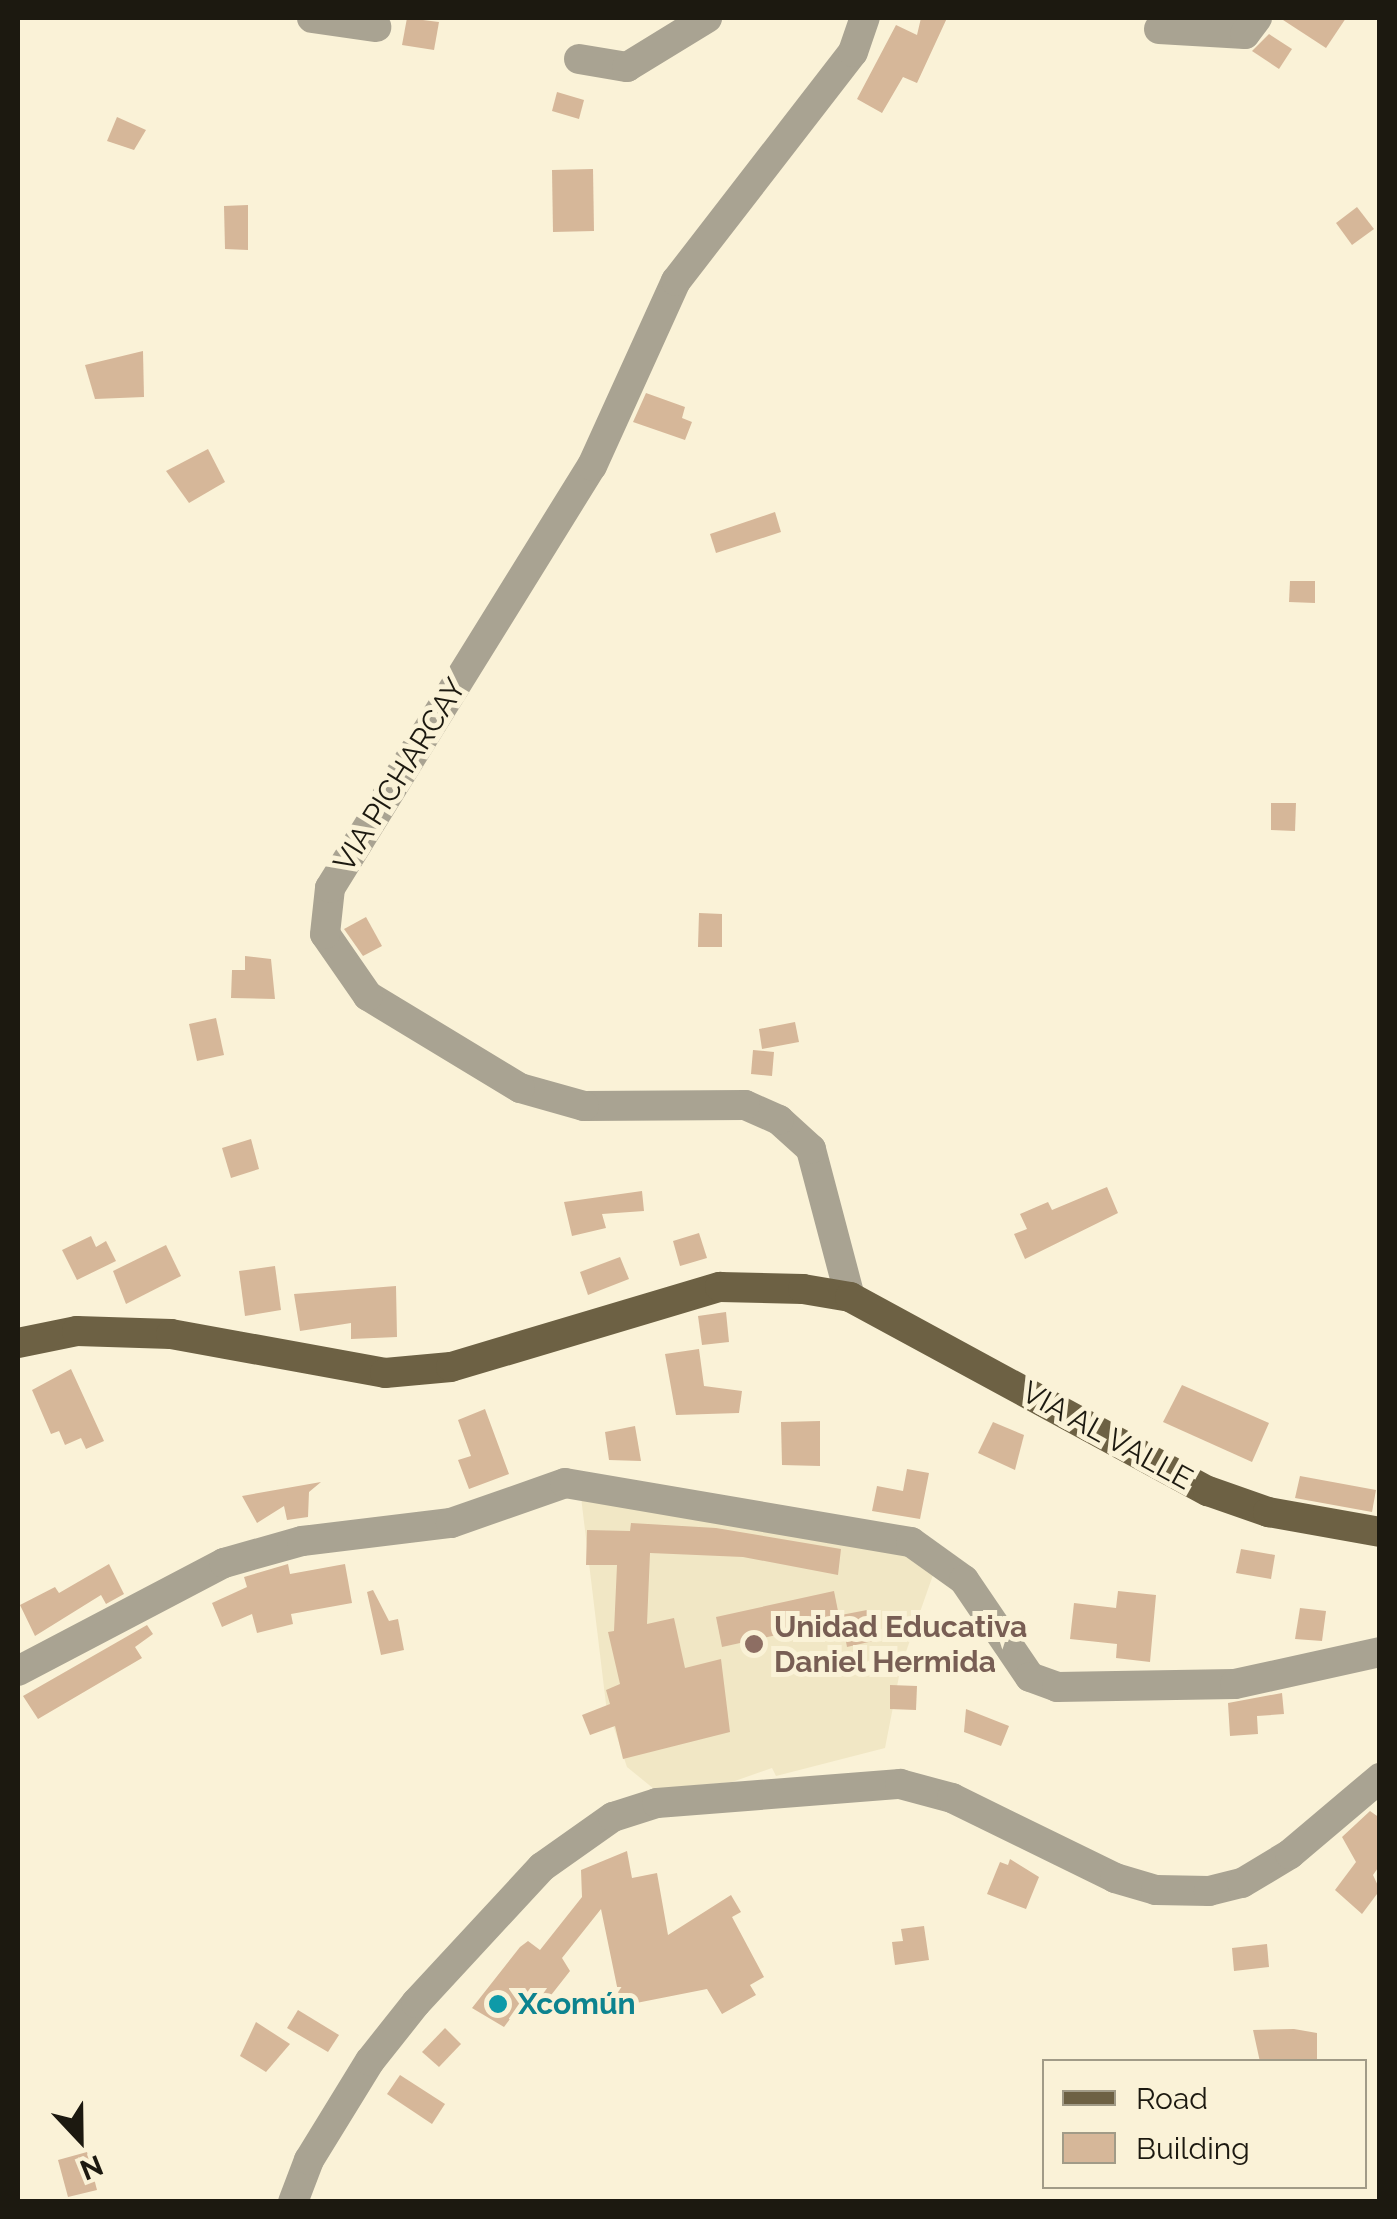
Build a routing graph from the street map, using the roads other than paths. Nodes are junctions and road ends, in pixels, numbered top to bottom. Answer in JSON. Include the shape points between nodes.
{"nodes":[{"id":1,"x":312,"y":18,"type":"edge"},
{"id":2,"x":708,"y":18,"type":"edge"},
{"id":3,"x":864,"y":18,"type":"edge"},
{"id":4,"x":1257,"y":18,"type":"edge"},
{"id":5,"x":376,"y":27,"type":"dead end"},
{"id":6,"x":1160,"y":29,"type":"dead end"},
{"id":7,"x":579,"y":59,"type":"dead end"},
{"id":8,"x":850,"y":1297,"type":"junction"},
{"id":9,"x":18,"y":1343,"type":"edge"},
{"id":10,"x":1380,"y":1532,"type":"edge"},
{"id":11,"x":1380,"y":1652,"type":"edge"},
{"id":12,"x":18,"y":1671,"type":"edge"},
{"id":13,"x":1380,"y":1778,"type":"edge"},
{"id":14,"x":293,"y":2202,"type":"edge"}],
"edges":[{"from":1,"to":5,"type":"street"},
{"from":2,"to":7,"type":"street","via":[[627,67]]},
{"from":3,"to":8,"type":"street","name":"VIA PICHARCAY","via":[[852,52],[676,280],[592,466],[330,888],[324,934],[368,996],[520,1088],[584,1106],[745,1105],[780,1120],[811,1149]]},
{"from":4,"to":6,"type":"street","via":[[1245,34]]},
{"from":8,"to":9,"type":"main road","via":[[760,1284],[720,1287],[452,1368],[385,1373],[171,1334],[78,1332]]},
{"from":8,"to":10,"type":"main road","name":"VIA AL VALLE","via":[[1208,1491],[1268,1512]]},
{"from":11,"to":12,"type":"street","via":[[1235,1684],[1056,1687],[1030,1677],[964,1580],[911,1542],[566,1482],[451,1524],[302,1542],[224,1563]]},
{"from":13,"to":14,"type":"street","via":[[1290,1854],[1242,1883],[1209,1891],[1156,1890],[1115,1878],[952,1798],[900,1784],[657,1803],[612,1816],[542,1867],[416,2003],[309,2160]]}]}
